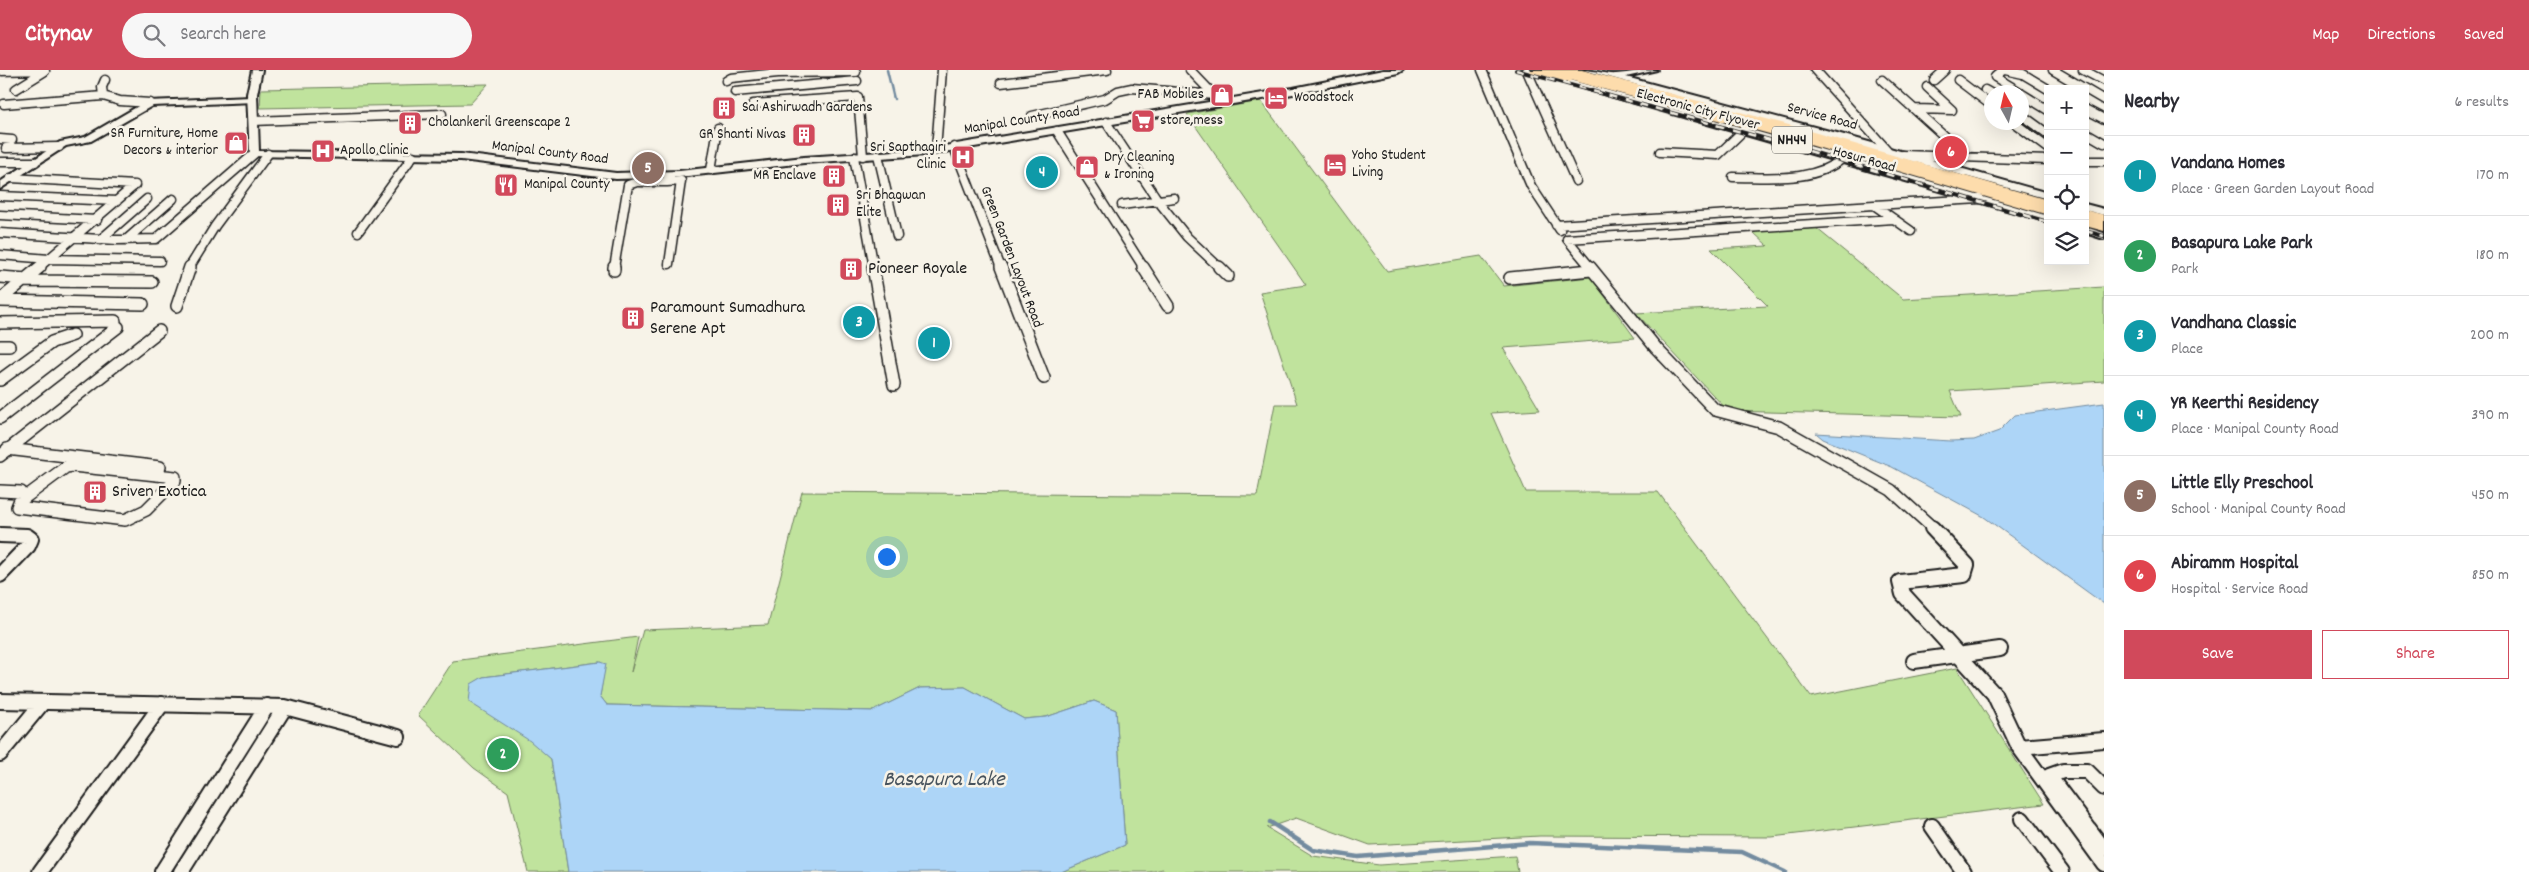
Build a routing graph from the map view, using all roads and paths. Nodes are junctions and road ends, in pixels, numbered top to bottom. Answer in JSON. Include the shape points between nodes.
{"nodes":[{"id":1,"x":45,"y":70,"type":"edge"},
{"id":2,"x":256,"y":70,"type":"edge"},
{"id":3,"x":942,"y":70,"type":"edge"},
{"id":4,"x":1107,"y":70,"type":"edge"},
{"id":5,"x":1190,"y":70,"type":"edge"},
{"id":6,"x":1398,"y":70,"type":"edge"},
{"id":7,"x":1482,"y":70,"type":"edge"},
{"id":8,"x":1529,"y":70,"type":"edge"},
{"id":9,"x":1549,"y":70,"type":"edge"},
{"id":10,"x":1562,"y":70,"type":"edge"},
{"id":11,"x":1569,"y":70,"type":"edge"},
{"id":12,"x":1588,"y":70,"type":"edge"},
{"id":13,"x":1653,"y":70,"type":"edge"},
{"id":14,"x":1815,"y":70,"type":"edge"},
{"id":15,"x":1945,"y":70,"type":"edge"},
{"id":16,"x":2004,"y":70,"type":"edge"},
{"id":17,"x":2053,"y":70,"type":"edge"},
{"id":18,"x":2083,"y":70,"type":"edge"},
{"id":19,"x":856,"y":71,"type":"edge"},
{"id":20,"x":2,"y":72,"type":"edge"},
{"id":21,"x":1613,"y":77,"type":"junction"},
{"id":22,"x":105,"y":80,"type":"dead end"},
{"id":23,"x":1882,"y":80,"type":"dead end"},
{"id":24,"x":1934,"y":80,"type":"dead end"},
{"id":25,"x":1958,"y":80,"type":"dead end"},
{"id":26,"x":726,"y":81,"type":"dead end"},
{"id":27,"x":857,"y":81,"type":"junction"},
{"id":28,"x":2104,"y":81,"type":"edge"},
{"id":29,"x":1001,"y":83,"type":"dead end"},
{"id":30,"x":2008,"y":85,"type":"edge"},
{"id":31,"x":1927,"y":86,"type":"dead end"},
{"id":32,"x":2044,"y":87,"type":"edge"},
{"id":33,"x":16,"y":89,"type":"dead end"},
{"id":34,"x":735,"y":92,"type":"dead end"},
{"id":35,"x":104,"y":96,"type":"junction"},
{"id":36,"x":858,"y":98,"type":"junction"},
{"id":37,"x":2029,"y":98,"type":"edge"},
{"id":38,"x":1218,"y":99,"type":"junction"},
{"id":39,"x":252,"y":100,"type":"junction"},
{"id":40,"x":1984,"y":100,"type":"edge"},
{"id":41,"x":2104,"y":100,"type":"edge"},
{"id":42,"x":150,"y":103,"type":"junction"},
{"id":43,"x":4,"y":104,"type":"dead end"},
{"id":44,"x":753,"y":104,"type":"dead end"},
{"id":45,"x":2044,"y":107,"type":"edge"},
{"id":46,"x":1916,"y":109,"type":"junction"},
{"id":47,"x":2089,"y":111,"type":"edge"},
{"id":48,"x":442,"y":114,"type":"dead end"},
{"id":49,"x":1032,"y":116,"type":"dead end"},
{"id":50,"x":2104,"y":119,"type":"edge"},
{"id":51,"x":2029,"y":120,"type":"edge"},
{"id":52,"x":253,"y":121,"type":"junction"},
{"id":53,"x":1106,"y":122,"type":"junction"},
{"id":54,"x":718,"y":128,"type":"dead end"},
{"id":55,"x":1744,"y":130,"type":"junction"},
{"id":56,"x":2024,"y":130,"type":"edge"},
{"id":57,"x":2044,"y":131,"type":"edge"},
{"id":58,"x":1057,"y":132,"type":"junction"},
{"id":59,"x":2089,"y":134,"type":"edge"},
{"id":60,"x":0,"y":140,"type":"edge"},
{"id":61,"x":12,"y":140,"type":"dead end"},
{"id":62,"x":1846,"y":142,"type":"junction"},
{"id":63,"x":2104,"y":142,"type":"edge"},
{"id":64,"x":2044,"y":145,"type":"edge"},
{"id":65,"x":59,"y":147,"type":"junction"},
{"id":66,"x":954,"y":147,"type":"junction"},
{"id":67,"x":6,"y":148,"type":"dead end"},
{"id":68,"x":936,"y":150,"type":"junction"},
{"id":69,"x":1887,"y":150,"type":"junction"},
{"id":70,"x":1660,"y":152,"type":"dead end"},
{"id":71,"x":254,"y":154,"type":"junction"},
{"id":72,"x":268,"y":154,"type":"junction"},
{"id":73,"x":878,"y":155,"type":"junction"},
{"id":74,"x":1903,"y":155,"type":"junction"},
{"id":75,"x":413,"y":156,"type":"junction"},
{"id":76,"x":858,"y":156,"type":"junction"},
{"id":77,"x":1966,"y":156,"type":"junction"},
{"id":78,"x":1842,"y":158,"type":"junction"},
{"id":79,"x":2044,"y":160,"type":"edge"},
{"id":80,"x":2089,"y":161,"type":"edge"},
{"id":81,"x":2104,"y":161,"type":"edge"},
{"id":82,"x":0,"y":162,"type":"edge"},
{"id":83,"x":34,"y":162,"type":"junction"},
{"id":84,"x":711,"y":170,"type":"junction"},
{"id":85,"x":0,"y":177,"type":"edge"},
{"id":86,"x":1733,"y":177,"type":"dead end"},
{"id":87,"x":11,"y":178,"type":"junction"},
{"id":88,"x":668,"y":178,"type":"junction"},
{"id":89,"x":1576,"y":181,"type":"dead end"},
{"id":90,"x":0,"y":186,"type":"edge"},
{"id":91,"x":2044,"y":195,"type":"edge"},
{"id":92,"x":0,"y":196,"type":"edge"},
{"id":93,"x":173,"y":198,"type":"dead end"},
{"id":94,"x":1174,"y":198,"type":"dead end"},
{"id":95,"x":147,"y":199,"type":"dead end"},
{"id":96,"x":1980,"y":199,"type":"junction"},
{"id":97,"x":117,"y":201,"type":"junction"},
{"id":98,"x":1159,"y":202,"type":"junction"},
{"id":99,"x":2044,"y":204,"type":"edge"},
{"id":100,"x":2044,"y":204,"type":"edge"},
{"id":101,"x":1122,"y":205,"type":"dead end"},
{"id":102,"x":1874,"y":205,"type":"junction"},
{"id":103,"x":2089,"y":208,"type":"edge"},
{"id":104,"x":2044,"y":209,"type":"edge"},
{"id":105,"x":2104,"y":212,"type":"edge"},
{"id":106,"x":2044,"y":213,"type":"edge"},
{"id":107,"x":0,"y":215,"type":"edge"},
{"id":108,"x":2089,"y":217,"type":"edge"},
{"id":109,"x":2044,"y":218,"type":"edge"},
{"id":110,"x":1894,"y":219,"type":"junction"},
{"id":111,"x":97,"y":220,"type":"junction"},
{"id":112,"x":2104,"y":221,"type":"edge"},
{"id":113,"x":2089,"y":222,"type":"edge"},
{"id":114,"x":1556,"y":224,"type":"junction"},
{"id":115,"x":2089,"y":226,"type":"edge"},
{"id":116,"x":2104,"y":226,"type":"edge"},
{"id":117,"x":1911,"y":231,"type":"dead end"},
{"id":118,"x":2089,"y":231,"type":"edge"},
{"id":119,"x":2104,"y":231,"type":"edge"},
{"id":120,"x":358,"y":232,"type":"dead end"},
{"id":121,"x":0,"y":233,"type":"edge"},
{"id":122,"x":897,"y":236,"type":"dead end"},
{"id":123,"x":2104,"y":236,"type":"edge"},
{"id":124,"x":74,"y":238,"type":"junction"},
{"id":125,"x":1568,"y":239,"type":"junction"},
{"id":126,"x":100,"y":240,"type":"junction"},
{"id":127,"x":126,"y":240,"type":"junction"},
{"id":128,"x":0,"y":255,"type":"edge"},
{"id":129,"x":50,"y":259,"type":"junction"},
{"id":130,"x":160,"y":261,"type":"dead end"},
{"id":131,"x":669,"y":264,"type":"dead end"},
{"id":132,"x":614,"y":270,"type":"dead end"},
{"id":133,"x":1591,"y":270,"type":"junction"},
{"id":134,"x":1228,"y":276,"type":"dead end"},
{"id":135,"x":0,"y":277,"type":"edge"},
{"id":136,"x":1510,"y":278,"type":"dead end"},
{"id":137,"x":26,"y":280,"type":"junction"},
{"id":138,"x":152,"y":282,"type":"dead end"},
{"id":139,"x":0,"y":300,"type":"edge"},
{"id":140,"x":143,"y":304,"type":"dead end"},
{"id":141,"x":177,"y":306,"type":"dead end"},
{"id":142,"x":1168,"y":306,"type":"dead end"},
{"id":143,"x":0,"y":323,"type":"edge"},
{"id":144,"x":159,"y":331,"type":"dead end"},
{"id":145,"x":73,"y":335,"type":"dead end"},
{"id":146,"x":1044,"y":378,"type":"dead end"},
{"id":147,"x":0,"y":380,"type":"edge"},
{"id":148,"x":894,"y":385,"type":"dead end"},
{"id":149,"x":0,"y":418,"type":"edge"},
{"id":150,"x":5,"y":449,"type":"edge"},
{"id":151,"x":0,"y":456,"type":"edge"},
{"id":152,"x":109,"y":461,"type":"junction"},
{"id":153,"x":131,"y":468,"type":"junction"},
{"id":154,"x":167,"y":468,"type":"dead end"},
{"id":155,"x":98,"y":469,"type":"junction"},
{"id":156,"x":0,"y":490,"type":"edge"},
{"id":157,"x":21,"y":492,"type":"dead end"},
{"id":158,"x":0,"y":535,"type":"edge"},
{"id":159,"x":0,"y":574,"type":"edge"},
{"id":160,"x":2000,"y":649,"type":"dead end"},
{"id":161,"x":1960,"y":655,"type":"junction"},
{"id":162,"x":1914,"y":661,"type":"dead end"},
{"id":163,"x":0,"y":701,"type":"edge"},
{"id":164,"x":43,"y":702,"type":"junction"},
{"id":165,"x":162,"y":704,"type":"junction"},
{"id":166,"x":267,"y":706,"type":"junction"},
{"id":167,"x":285,"y":707,"type":"junction"},
{"id":168,"x":398,"y":737,"type":"dead end"},
{"id":169,"x":2104,"y":740,"type":"edge"},
{"id":170,"x":2020,"y":747,"type":"junction"},
{"id":171,"x":0,"y":754,"type":"edge"},
{"id":172,"x":2104,"y":788,"type":"edge"},
{"id":173,"x":2022,"y":819,"type":"dead end"},
{"id":174,"x":1932,"y":826,"type":"dead end"},
{"id":175,"x":2104,"y":849,"type":"edge"},
{"id":176,"x":2104,"y":864,"type":"edge"},
{"id":177,"x":40,"y":872,"type":"edge"},
{"id":178,"x":162,"y":872,"type":"edge"},
{"id":179,"x":181,"y":872,"type":"edge"},
{"id":180,"x":1964,"y":872,"type":"edge"},
{"id":181,"x":2062,"y":872,"type":"edge"}],
"edges":[{"from":1,"to":20,"type":"street"},
{"from":1,"to":33,"type":"street"},
{"from":2,"to":39,"type":"main road"},
{"from":3,"to":68,"type":"street"},
{"from":4,"to":29,"type":"street"},
{"from":5,"to":38,"type":"street"},
{"from":6,"to":38,"type":"main road","name":"Manipal County Road"},
{"from":7,"to":114,"type":"street","via":[[1527,177]]},
{"from":8,"to":55,"type":"street"},
{"from":8,"to":89,"type":"street"},
{"from":8,"to":106,"type":"highway","name":"Hosur Road","number":"NH44","via":[[1801,142]]},
{"from":9,"to":104,"type":"highway","name":"Electronic City Flyover","via":[[1808,140]]},
{"from":10,"to":99,"type":"highway","name":"Electronic City Flyover"},
{"from":11,"to":62,"type":"highway","name":"Hosur Road","number":"NH44"},
{"from":12,"to":21,"type":"street","name":"Service Road"},
{"from":13,"to":21,"type":"street"},
{"from":14,"to":69,"type":"street"},
{"from":15,"to":24,"type":"street"},
{"from":16,"to":30,"type":"street","via":[[1996,77]]},
{"from":16,"to":32,"type":"street","via":[[2023,74]]},
{"from":17,"to":41,"type":"street"},
{"from":18,"to":28,"type":"street"},
{"from":19,"to":26,"type":"street","via":[[778,73]]},
{"from":19,"to":27,"type":"street"},
{"from":21,"to":62,"type":"street","name":"Service Road"},
{"from":22,"to":35,"type":"street","via":[[102,87]]},
{"from":23,"to":46,"type":"street"},
{"from":25,"to":40,"type":"street"},
{"from":27,"to":34,"type":"street"},
{"from":27,"to":36,"type":"street"},
{"from":31,"to":46,"type":"street","via":[[1952,110]]},
{"from":35,"to":42,"type":"street","via":[[122,102]]},
{"from":35,"to":43,"type":"street"},
{"from":36,"to":44,"type":"street"},
{"from":36,"to":76,"type":"street"},
{"from":37,"to":45,"type":"street"},
{"from":38,"to":49,"type":"street","via":[[1132,88],[1118,91],[1105,99]]},
{"from":38,"to":53,"type":"main road","name":"Manipal County Road"},
{"from":39,"to":42,"type":"street"},
{"from":39,"to":52,"type":"main road"},
{"from":42,"to":65,"type":"street","via":[[88,138]]},
{"from":46,"to":77,"type":"street"},
{"from":47,"to":50,"type":"street"},
{"from":48,"to":52,"type":"street"},
{"from":51,"to":57,"type":"street"},
{"from":52,"to":71,"type":"main road"},
{"from":53,"to":58,"type":"main road","name":"Manipal County Road"},
{"from":53,"to":98,"type":"street"},
{"from":54,"to":84,"type":"street"},
{"from":55,"to":70,"type":"street","via":[[1718,155]]},
{"from":55,"to":78,"type":"street"},
{"from":56,"to":64,"type":"street"},
{"from":58,"to":66,"type":"main road","name":"Manipal County Road"},
{"from":58,"to":142,"type":"street"},
{"from":59,"to":63,"type":"street"},
{"from":60,"to":61,"type":"street"},
{"from":62,"to":69,"type":"street","name":"Service Road"},
{"from":62,"to":100,"type":"highway","name":"Hosur Road","number":"NH44"},
{"from":65,"to":67,"type":"street"},
{"from":65,"to":83,"type":"street"},
{"from":66,"to":68,"type":"main road","name":"Manipal County Road"},
{"from":66,"to":146,"type":"street","name":"Green Garden Layout Road"},
{"from":68,"to":73,"type":"main road","name":"Manipal County Road"},
{"from":69,"to":74,"type":"street","name":"Service Road"},
{"from":71,"to":72,"type":"main road","name":"Manipal County Road"},
{"from":71,"to":127,"type":"street","via":[[156,239]]},
{"from":72,"to":75,"type":"main road","name":"Manipal County Road"},
{"from":72,"to":141,"type":"street","via":[[215,226],[186,274]]},
{"from":73,"to":76,"type":"main road","name":"Manipal County Road"},
{"from":73,"to":122,"type":"street"},
{"from":74,"to":77,"type":"street"},
{"from":74,"to":91,"type":"street","name":"Service Road"},
{"from":75,"to":88,"type":"main road","name":"Manipal County Road","via":[[461,157],[616,176]]},
{"from":75,"to":120,"type":"street"},
{"from":76,"to":84,"type":"main road","name":"Manipal County Road"},
{"from":76,"to":148,"type":"street"},
{"from":77,"to":79,"type":"street"},
{"from":78,"to":86,"type":"street","via":[[1837,166],[1822,171]]},
{"from":78,"to":96,"type":"street"},
{"from":80,"to":81,"type":"street"},
{"from":82,"to":83,"type":"street"},
{"from":83,"to":87,"type":"street"},
{"from":84,"to":88,"type":"main road","name":"Manipal County Road"},
{"from":85,"to":87,"type":"street"},
{"from":87,"to":90,"type":"street"},
{"from":87,"to":97,"type":"street","via":[[135,185]]},
{"from":88,"to":131,"type":"street","via":[[681,181]]},
{"from":88,"to":132,"type":"street","via":[[628,185]]},
{"from":92,"to":97,"type":"street"},
{"from":93,"to":127,"type":"street"},
{"from":94,"to":98,"type":"street"},
{"from":95,"to":126,"type":"street"},
{"from":96,"to":102,"type":"street"},
{"from":96,"to":109,"type":"street"},
{"from":97,"to":111,"type":"street"},
{"from":98,"to":101,"type":"street"},
{"from":98,"to":134,"type":"street","via":[[1187,237]]},
{"from":102,"to":110,"type":"street"},
{"from":102,"to":114,"type":"street"},
{"from":103,"to":105,"type":"street"},
{"from":107,"to":111,"type":"street"},
{"from":108,"to":112,"type":"highway"},
{"from":110,"to":117,"type":"street"},
{"from":110,"to":125,"type":"street"},
{"from":111,"to":124,"type":"street"},
{"from":113,"to":116,"type":"highway"},
{"from":114,"to":125,"type":"street"},
{"from":115,"to":119,"type":"highway"},
{"from":118,"to":123,"type":"street"},
{"from":121,"to":124,"type":"street"},
{"from":124,"to":126,"type":"street"},
{"from":124,"to":129,"type":"street"},
{"from":125,"to":133,"type":"street"},
{"from":126,"to":127,"type":"street"},
{"from":128,"to":129,"type":"street"},
{"from":129,"to":130,"type":"street"},
{"from":129,"to":137,"type":"street"},
{"from":133,"to":136,"type":"street"},
{"from":133,"to":161,"type":"street","via":[[1656,348],[1715,410],[1779,427],[1892,490],[1936,532],[1967,565],[1964,576],[1900,582],[1903,594]]},
{"from":135,"to":137,"type":"street"},
{"from":137,"to":138,"type":"street"},
{"from":137,"to":139,"type":"street"},
{"from":139,"to":140,"type":"street"},
{"from":143,"to":149,"type":"street","via":[[117,324]]},
{"from":144,"to":150,"type":"street"},
{"from":145,"to":147,"type":"street","via":[[52,342]]},
{"from":150,"to":151,"type":"street"},
{"from":150,"to":152,"type":"street"},
{"from":152,"to":153,"type":"street"},
{"from":152,"to":155,"type":"street"},
{"from":153,"to":154,"type":"street"},
{"from":153,"to":155,"type":"street"},
{"from":153,"to":155,"type":"street","via":[[176,477],[141,514],[132,519],[17,507],[60,470],[73,466]]},
{"from":156,"to":157,"type":"street"},
{"from":158,"to":159,"type":"street","via":[[31,539]]},
{"from":160,"to":161,"type":"street"},
{"from":161,"to":162,"type":"street"},
{"from":161,"to":170,"type":"street","via":[[1994,694]]},
{"from":163,"to":164,"type":"street"},
{"from":164,"to":165,"type":"street"},
{"from":164,"to":171,"type":"street"},
{"from":165,"to":166,"type":"street"},
{"from":165,"to":177,"type":"street"},
{"from":166,"to":167,"type":"street"},
{"from":166,"to":178,"type":"street"},
{"from":167,"to":168,"type":"street"},
{"from":167,"to":179,"type":"street"},
{"from":169,"to":170,"type":"street"},
{"from":170,"to":176,"type":"street"},
{"from":172,"to":175,"type":"street","via":[[2085,771],[2054,772],[2049,776]]},
{"from":173,"to":181,"type":"street"},
{"from":174,"to":180,"type":"street"}]}
